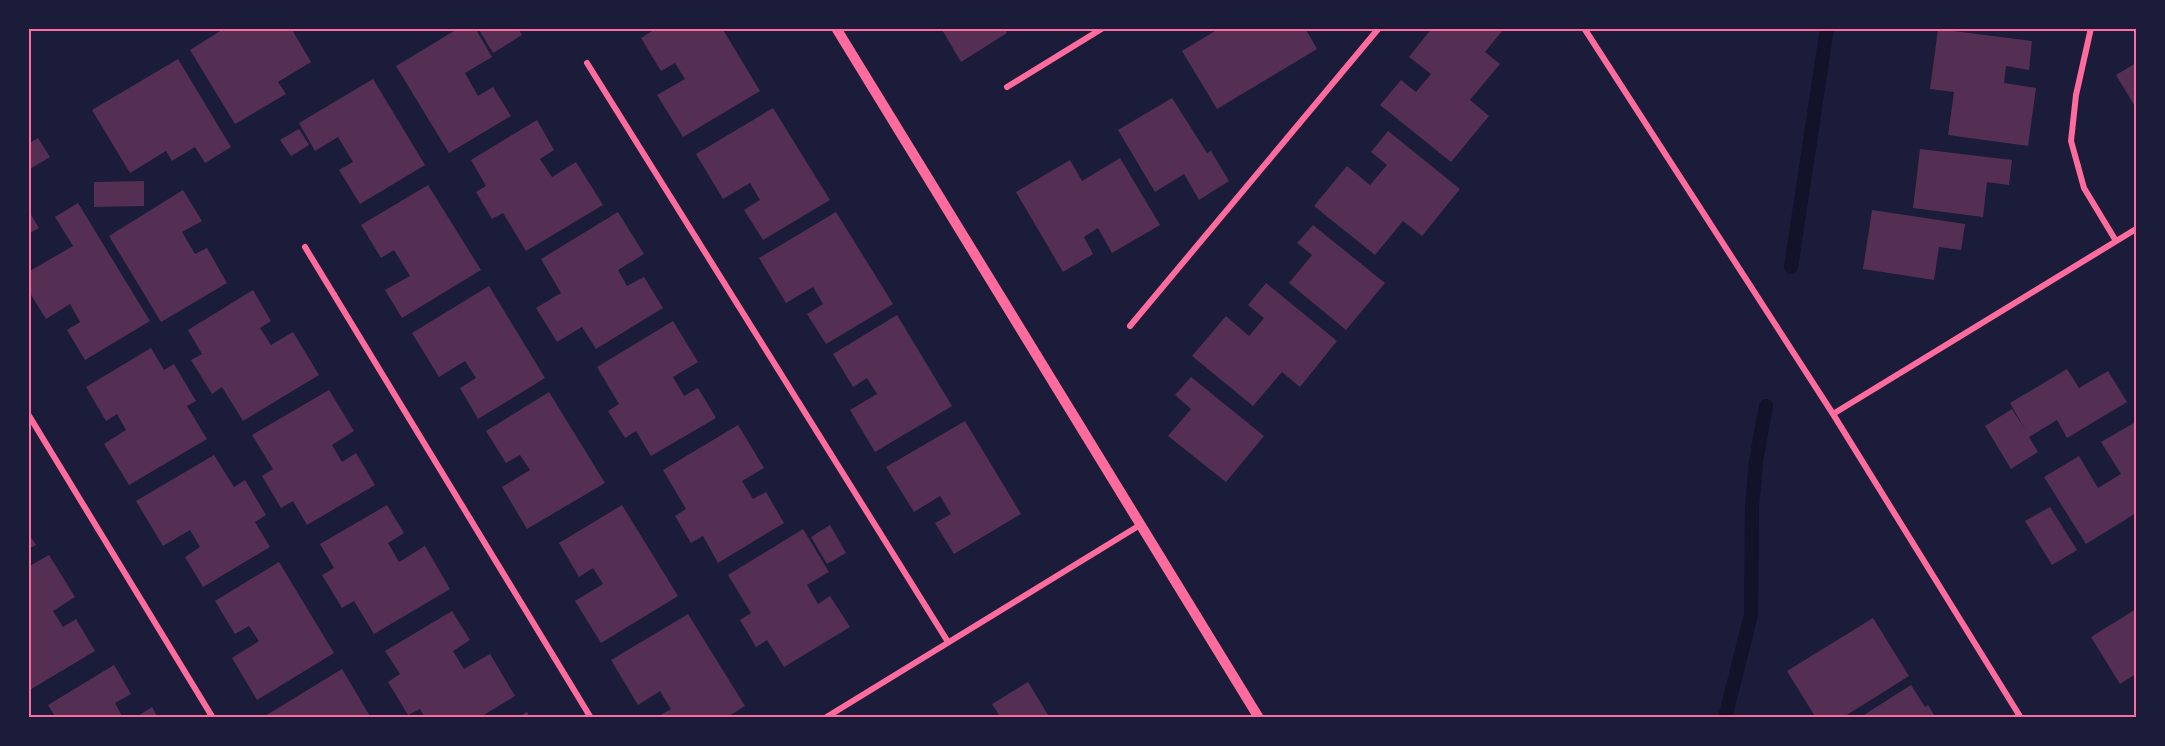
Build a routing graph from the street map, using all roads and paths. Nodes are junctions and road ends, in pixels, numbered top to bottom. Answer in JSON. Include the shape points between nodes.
{"nodes":[{"id":1,"x":836,"y":28,"type":"edge"},
{"id":2,"x":1103,"y":28,"type":"edge"},
{"id":3,"x":1379,"y":28,"type":"edge"},
{"id":4,"x":1584,"y":28,"type":"edge"},
{"id":5,"x":2091,"y":28,"type":"edge"},
{"id":6,"x":587,"y":63,"type":"dead end"},
{"id":7,"x":1007,"y":87,"type":"dead end"},
{"id":8,"x":2136,"y":229,"type":"edge"},
{"id":9,"x":2115,"y":241,"type":"junction"},
{"id":10,"x":305,"y":246,"type":"dead end"},
{"id":11,"x":1130,"y":326,"type":"dead end"},
{"id":12,"x":28,"y":414,"type":"edge"},
{"id":13,"x":1833,"y":414,"type":"junction"},
{"id":14,"x":1140,"y":525,"type":"junction"},
{"id":15,"x":948,"y":642,"type":"junction"},
{"id":16,"x":213,"y":717,"type":"edge"},
{"id":17,"x":591,"y":717,"type":"edge"},
{"id":18,"x":825,"y":717,"type":"edge"},
{"id":19,"x":1259,"y":717,"type":"edge"},
{"id":20,"x":2021,"y":717,"type":"edge"}],
"edges":[{"from":1,"to":14,"type":"street"},
{"from":2,"to":7,"type":"street"},
{"from":3,"to":11,"type":"street"},
{"from":4,"to":13,"type":"street"},
{"from":5,"to":9,"type":"street","via":[[2076,94],[2071,141],[2084,188]]},
{"from":6,"to":15,"type":"street"},
{"from":8,"to":9,"type":"street"},
{"from":9,"to":13,"type":"street"},
{"from":10,"to":17,"type":"street"},
{"from":12,"to":16,"type":"street"},
{"from":13,"to":20,"type":"street"},
{"from":14,"to":15,"type":"street"},
{"from":14,"to":19,"type":"street"},
{"from":15,"to":18,"type":"street"}]}
